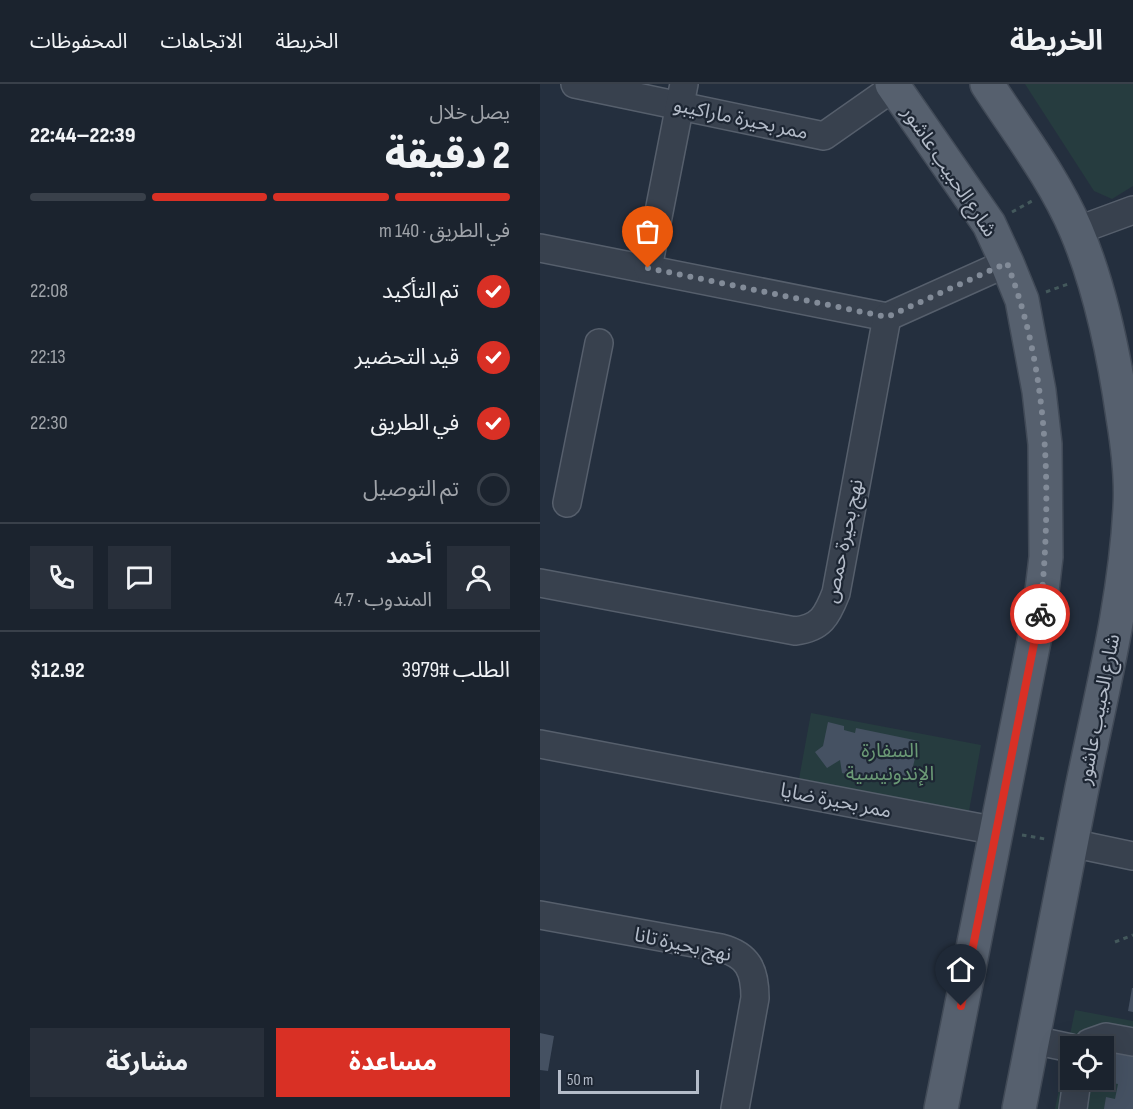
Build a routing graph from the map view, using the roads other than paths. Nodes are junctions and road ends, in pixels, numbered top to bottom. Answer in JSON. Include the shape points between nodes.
{"nodes":[{"id":1,"x":575,"y":84,"type":"edge"},
{"id":2,"x":987,"y":84,"type":"edge"},
{"id":3,"x":893,"y":85,"type":"edge"},
{"id":4,"x":682,"y":95,"type":"edge"},
{"id":5,"x":1133,"y":210,"type":"edge"},
{"id":6,"x":1077,"y":231,"type":"junction"},
{"id":7,"x":540,"y":248,"type":"edge"},
{"id":8,"x":1007,"y":263,"type":"junction"},
{"id":9,"x":648,"y":268,"type":"junction"},
{"id":10,"x":887,"y":317,"type":"junction"},
{"id":11,"x":599,"y":343,"type":"dead end"},
{"id":12,"x":567,"y":503,"type":"dead end"},
{"id":13,"x":1130,"y":545,"type":"edge"},
{"id":14,"x":540,"y":583,"type":"edge"},
{"id":15,"x":540,"y":744,"type":"edge"},
{"id":16,"x":997,"y":831,"type":"junction"},
{"id":17,"x":1071,"y":843,"type":"junction"},
{"id":18,"x":1133,"y":856,"type":"edge"},
{"id":19,"x":540,"y":915,"type":"edge"},
{"id":20,"x":1114,"y":1038,"type":"edge"},
{"id":21,"x":1033,"y":1040,"type":"junction"},
{"id":22,"x":1133,"y":1042,"type":"edge"},
{"id":23,"x":1060,"y":1046,"type":"edge"},
{"id":24,"x":1075,"y":1090,"type":"edge"},
{"id":25,"x":735,"y":1109,"type":"edge"},
{"id":26,"x":941,"y":1109,"type":"edge"},
{"id":27,"x":1019,"y":1109,"type":"edge"},
{"id":28,"x":1072,"y":1109,"type":"edge"}],
"edges":[{"from":1,"to":4,"type":"street","name":"ممر بحيرة ماراكيبو"},
{"from":2,"to":6,"type":"main road","name":"شارع الحبيب عاشور","via":[[1056,189]]},
{"from":3,"to":4,"type":"street","name":"ممر بحيرة ماراكيبو","via":[[824,136]]},
{"from":3,"to":8,"type":"main road","name":"شارع الحبيب عاشور","via":[[989,224]]},
{"from":4,"to":9,"type":"street"},
{"from":5,"to":6,"type":"street"},
{"from":6,"to":13,"type":"main road","name":"شارع الحبيب عاشور","via":[[1118,378],[1128,453]]},
{"from":7,"to":9,"type":"street"},
{"from":8,"to":10,"type":"street"},
{"from":8,"to":16,"type":"main road","name":"شارع الحبيب عاشور","via":[[1022,300],[1039,391],[1045,444],[1046,557],[1039,616]]},
{"from":9,"to":10,"type":"street"},
{"from":10,"to":14,"type":"street","name":"نهج بحيرة حمص","via":[[836,593],[821,621],[795,631]]},
{"from":11,"to":12,"type":"street"},
{"from":13,"to":17,"type":"main road","name":"شارع الحبيب عاشور"},
{"from":15,"to":16,"type":"street","name":"ممر بحيرة ضايا"},
{"from":16,"to":26,"type":"main road","name":"شارع الحبيب عاشور"},
{"from":17,"to":18,"type":"street"},
{"from":17,"to":21,"type":"main road","name":"شارع الحبيب عاشور"},
{"from":19,"to":25,"type":"street","name":"نهج بحيرة تانا","via":[[721,948],[748,962],[755,998]]},
{"from":20,"to":22,"type":"street"},
{"from":21,"to":23,"type":"street"},
{"from":21,"to":27,"type":"main road","name":"شارع الحبيب عاشور"},
{"from":24,"to":28,"type":"street"}]}
